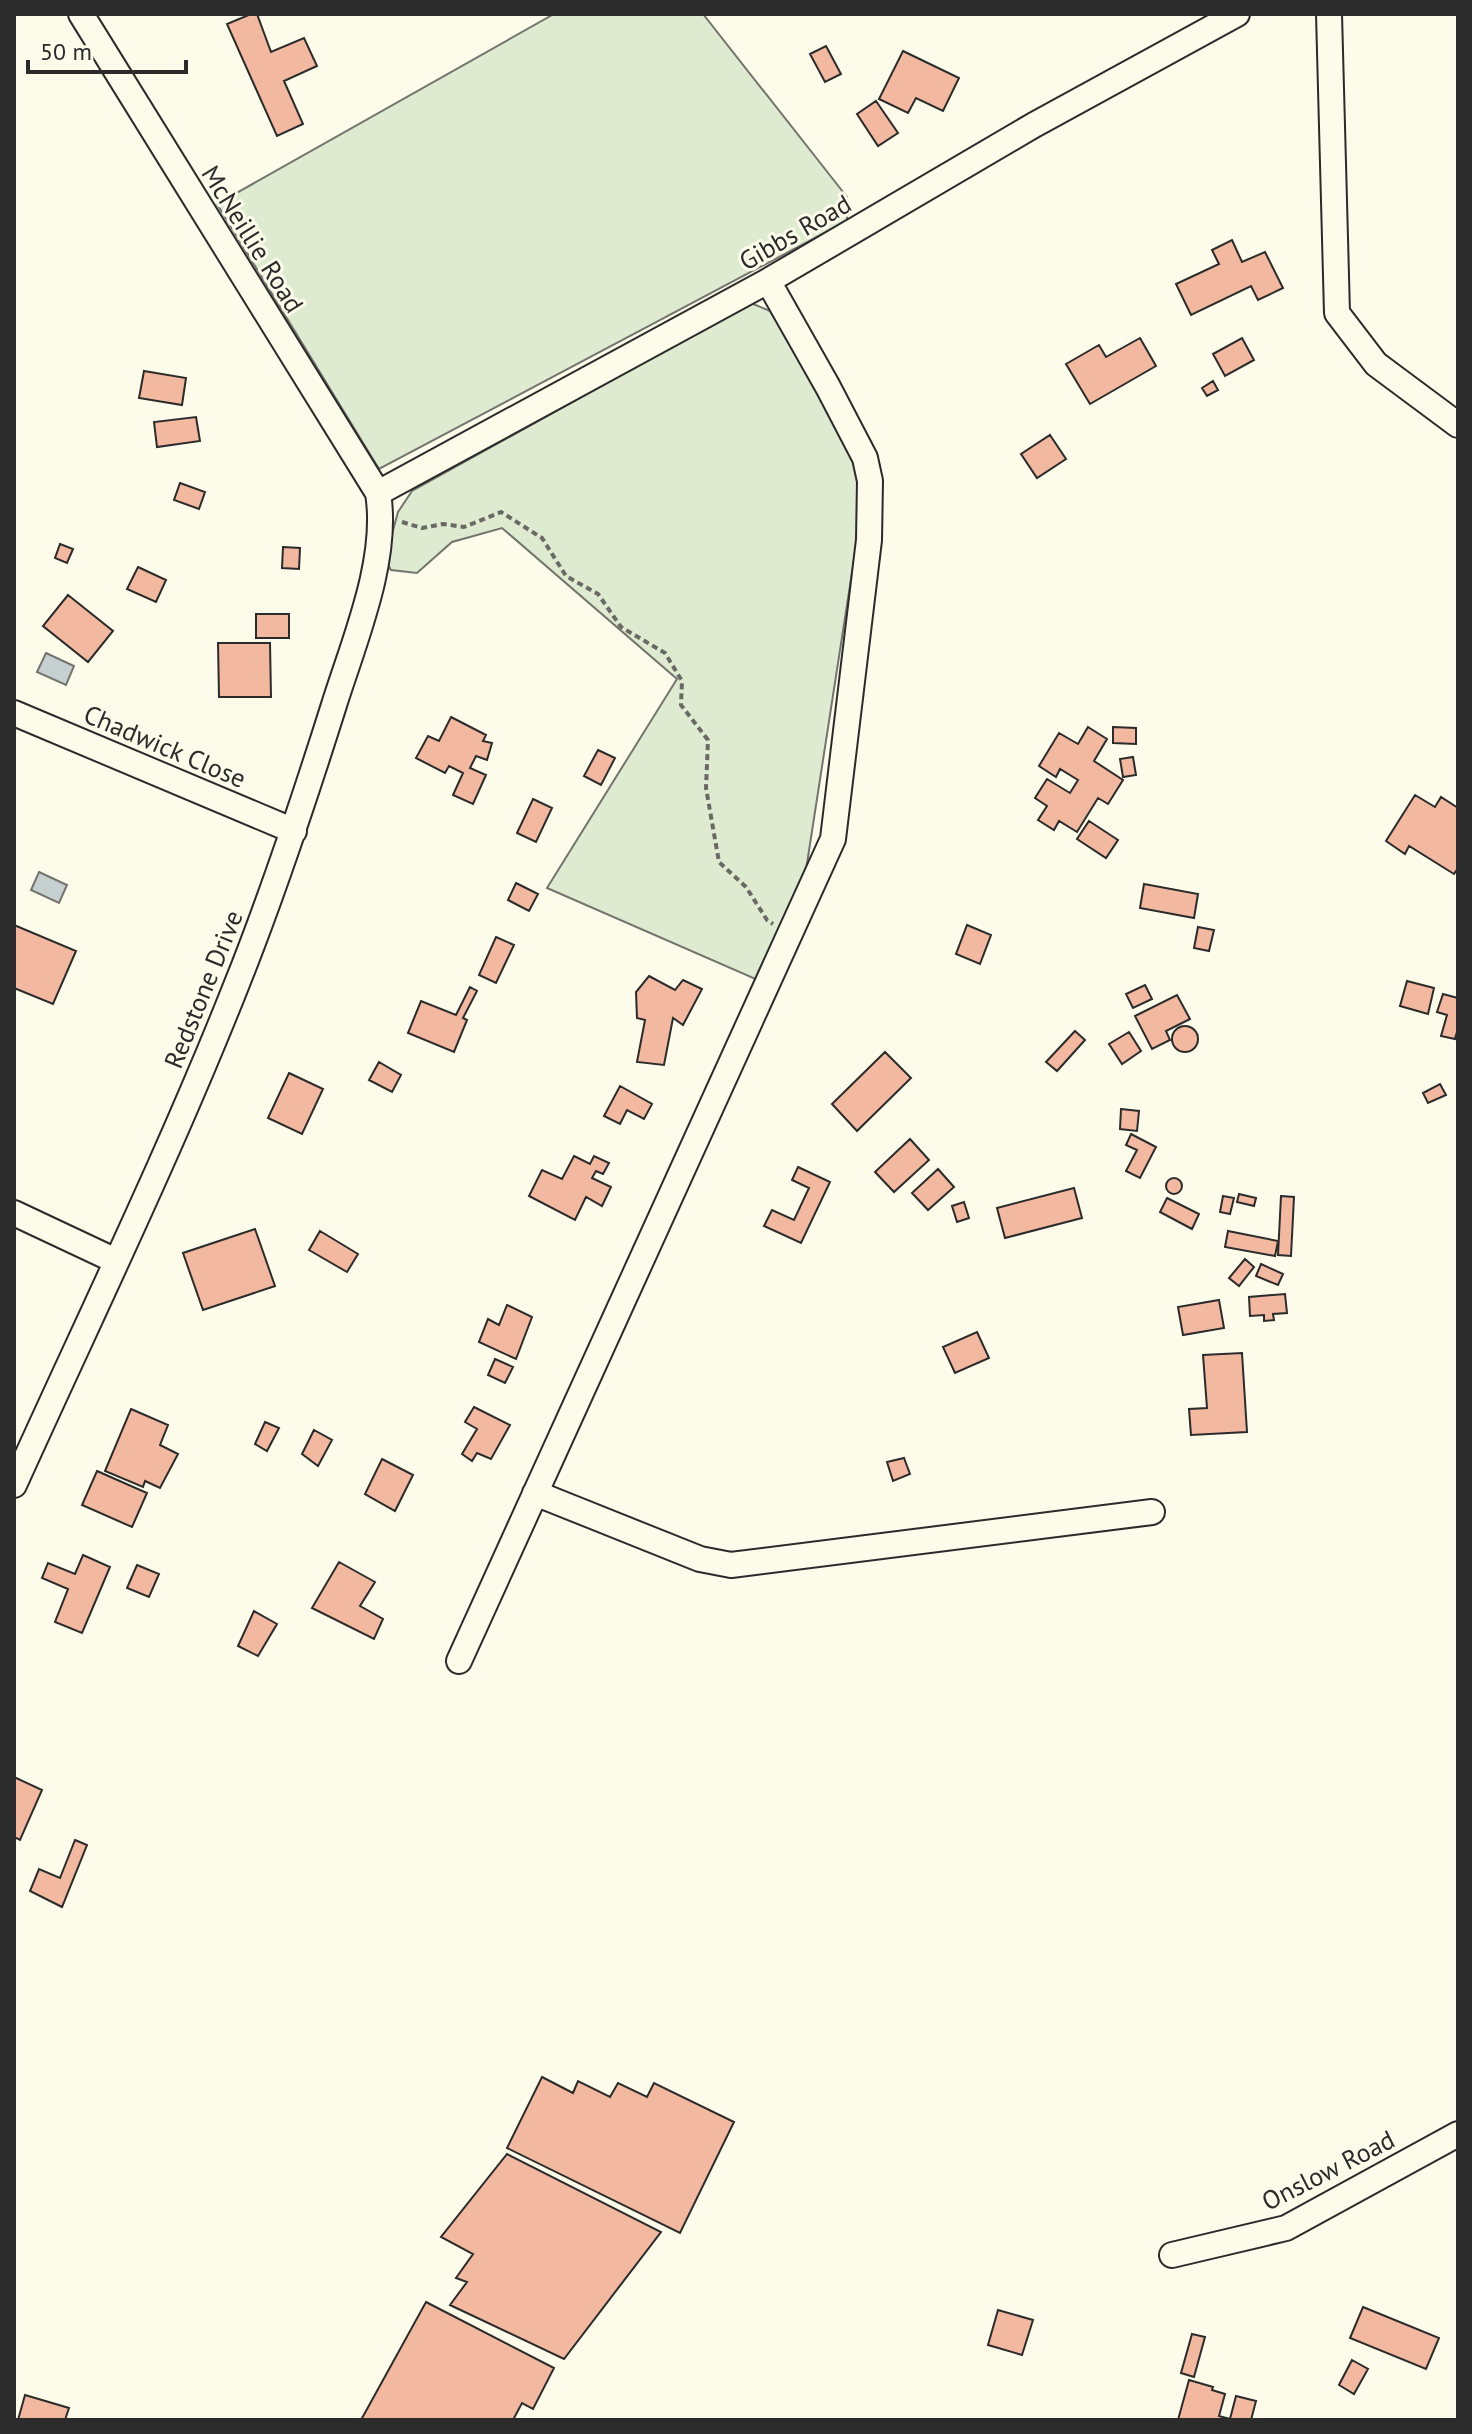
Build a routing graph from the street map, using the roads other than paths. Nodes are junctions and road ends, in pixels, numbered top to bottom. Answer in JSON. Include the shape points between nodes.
{"nodes":[{"id":1,"x":81,"y":14,"type":"edge"},
{"id":2,"x":1237,"y":14,"type":"edge"},
{"id":3,"x":1329,"y":14,"type":"edge"},
{"id":4,"x":768,"y":281,"type":"junction"},
{"id":5,"x":1458,"y":425,"type":"edge"},
{"id":6,"x":379,"y":504,"type":"junction"},
{"id":7,"x":14,"y":713,"type":"edge"},
{"id":8,"x":294,"y":831,"type":"junction"},
{"id":9,"x":14,"y":1213,"type":"edge"},
{"id":10,"x":116,"y":1261,"type":"junction"},
{"id":11,"x":14,"y":1485,"type":"edge"},
{"id":12,"x":535,"y":1493,"type":"junction"},
{"id":13,"x":1152,"y":1512,"type":"dead end"},
{"id":14,"x":459,"y":1661,"type":"dead end"},
{"id":15,"x":1458,"y":2134,"type":"edge"},
{"id":16,"x":1172,"y":2255,"type":"dead end"}],
"edges":[{"from":1,"to":6,"type":"street","name":"McNeillie Road"},
{"from":2,"to":4,"type":"street","name":"Gibbs Road"},
{"from":3,"to":5,"type":"street","via":[[1337,313],[1376,364]]},
{"from":4,"to":6,"type":"street","name":"Gibbs Road"},
{"from":4,"to":12,"type":"street","via":[[869,470],[869,540],[833,839]]},
{"from":6,"to":8,"type":"street","name":"Redstone Drive","via":[[362,616]]},
{"from":7,"to":8,"type":"street","name":"Chadwick Close"},
{"from":8,"to":10,"type":"street","name":"Redstone Drive","via":[[203,1067]]},
{"from":9,"to":10,"type":"street"},
{"from":10,"to":11,"type":"street","name":"Redstone Drive"},
{"from":12,"to":13,"type":"street","via":[[700,1559],[731,1565]]},
{"from":12,"to":14,"type":"street"},
{"from":15,"to":16,"type":"street","name":"Onslow Road","via":[[1286,2228]]}]}
